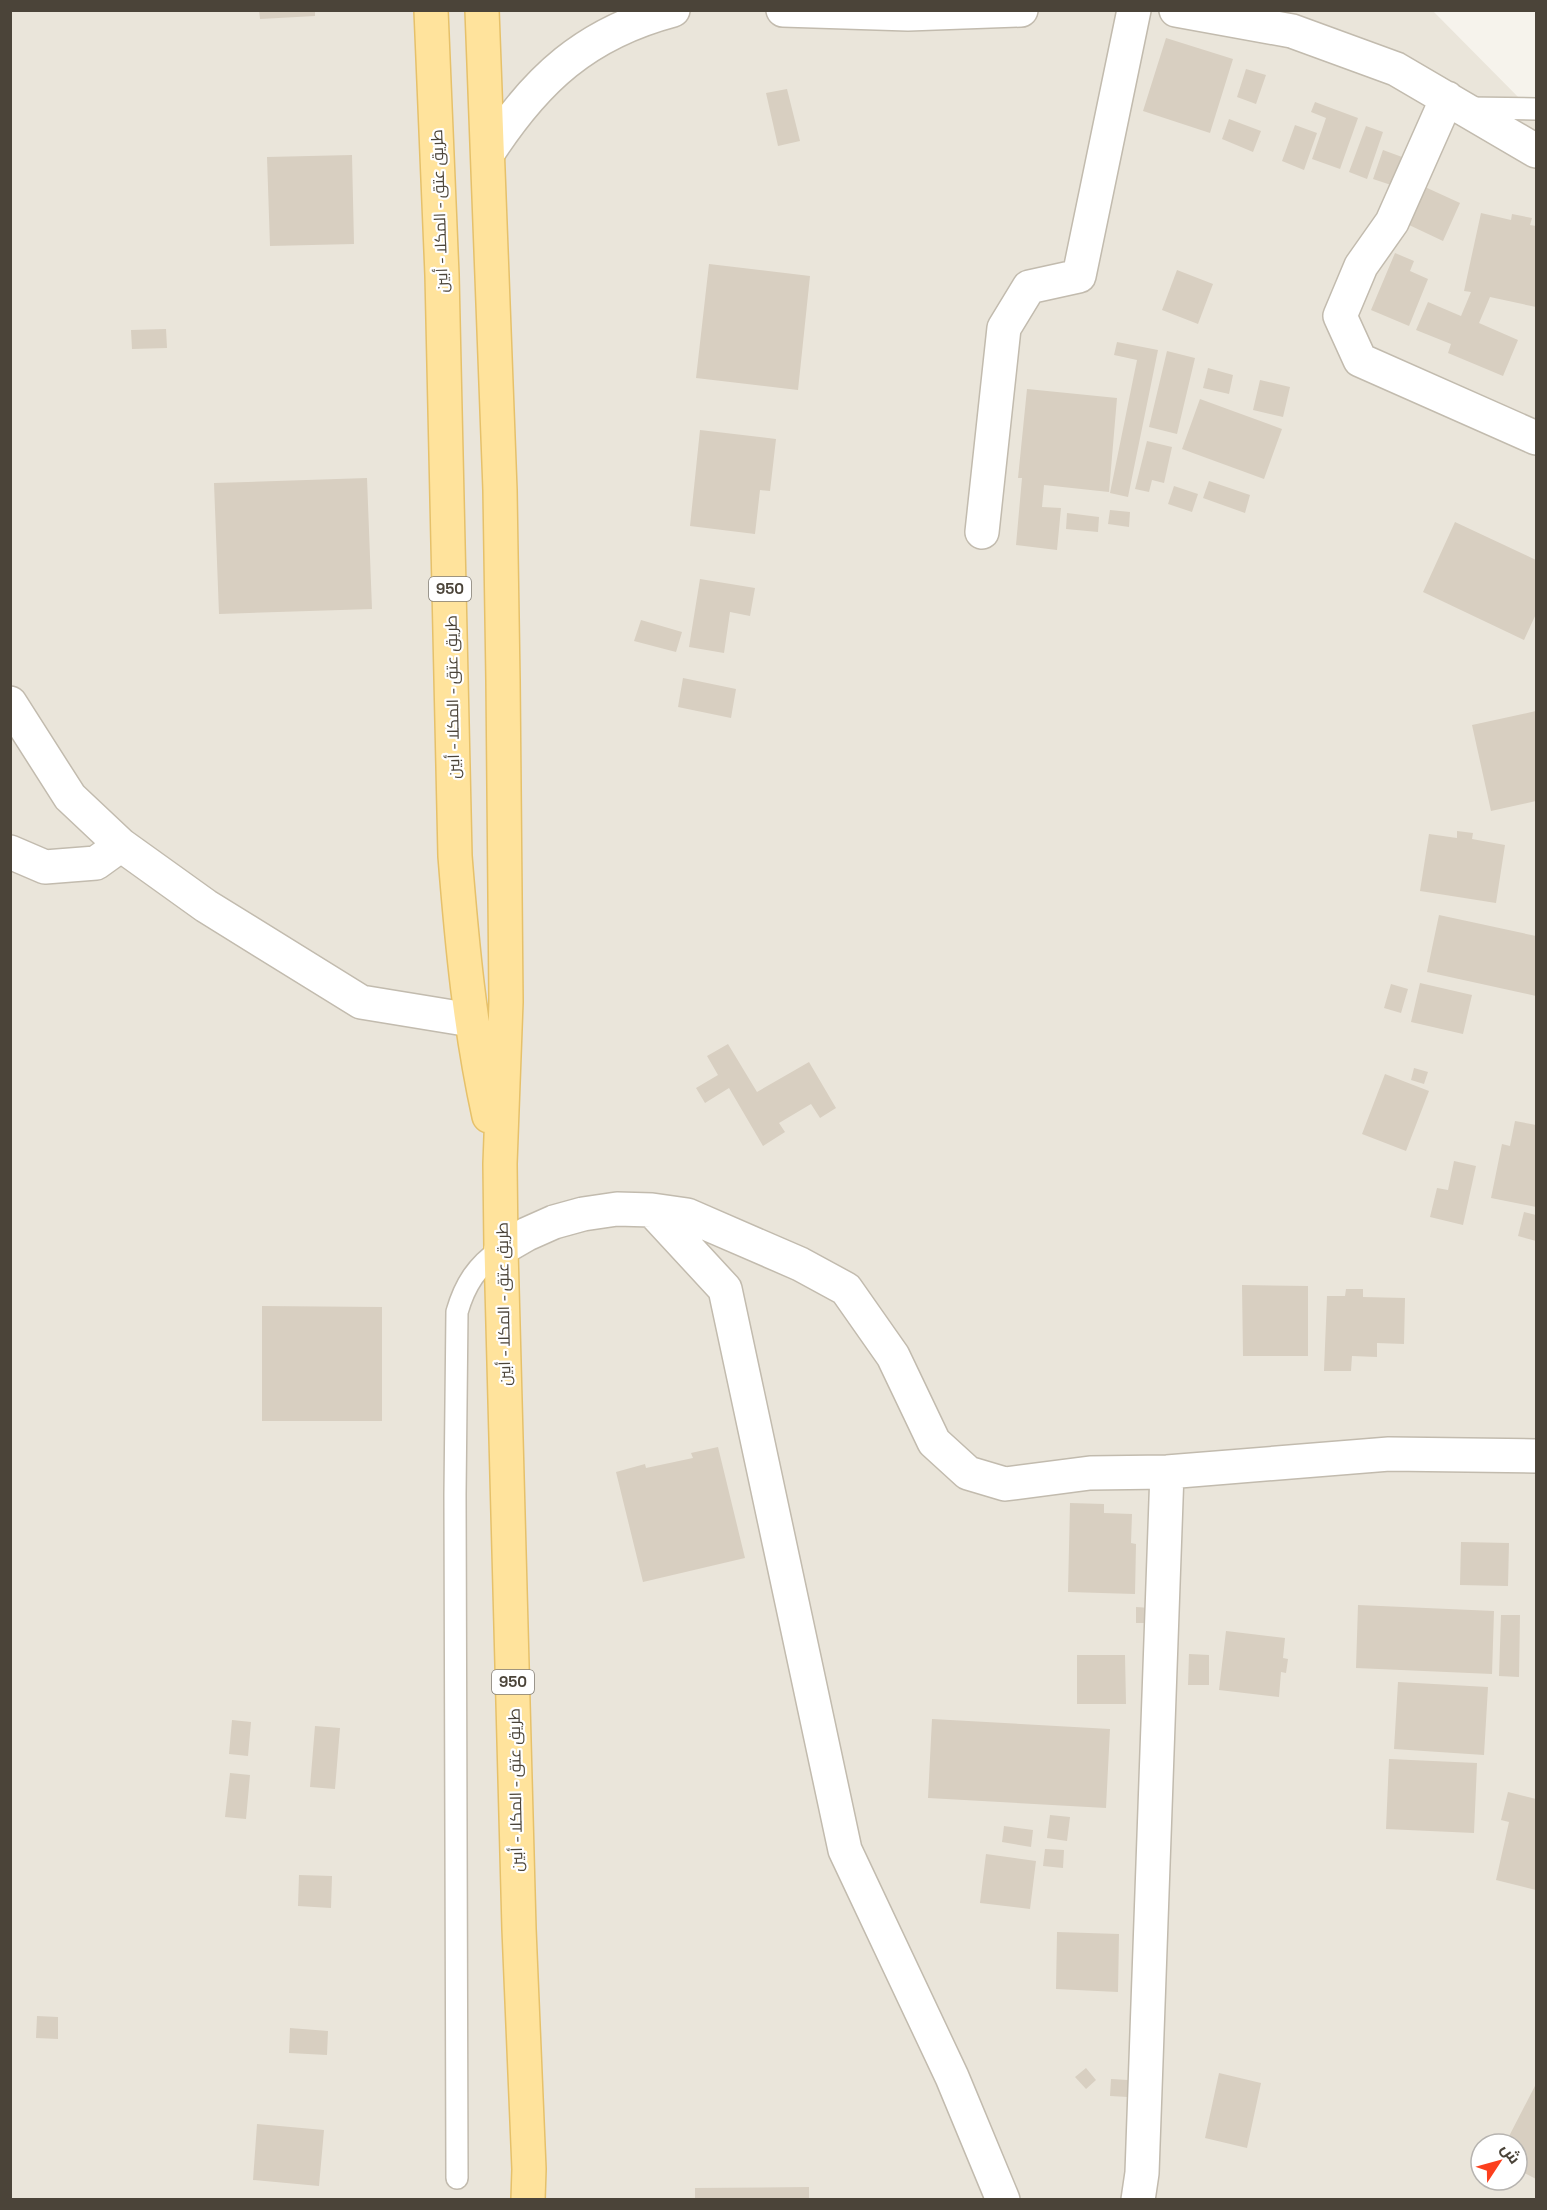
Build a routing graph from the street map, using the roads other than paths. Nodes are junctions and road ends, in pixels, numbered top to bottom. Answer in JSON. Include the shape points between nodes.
{"nodes":[{"id":1,"x":431,"y":10,"type":"edge"},
{"id":2,"x":482,"y":10,"type":"edge"},
{"id":3,"x":673,"y":10,"type":"edge"},
{"id":4,"x":783,"y":10,"type":"edge"},
{"id":5,"x":1021,"y":10,"type":"edge"},
{"id":6,"x":1134,"y":10,"type":"edge"},
{"id":7,"x":1176,"y":10,"type":"edge"},
{"id":8,"x":1456,"y":103,"type":"junction"},
{"id":9,"x":1536,"y":109,"type":"edge"},
{"id":10,"x":1536,"y":151,"type":"edge"},
{"id":11,"x":488,"y":153,"type":"junction"},
{"id":12,"x":1536,"y":438,"type":"edge"},
{"id":13,"x":982,"y":532,"type":"dead end"},
{"id":14,"x":10,"y":703,"type":"edge"},
{"id":15,"x":121,"y":844,"type":"junction"},
{"id":16,"x":10,"y":852,"type":"edge"},
{"id":17,"x":471,"y":1020,"type":"junction"},
{"id":18,"x":500,"y":1164,"type":"junction"},
{"id":19,"x":652,"y":1210,"type":"junction"},
{"id":20,"x":501,"y":1248,"type":"junction"},
{"id":21,"x":1536,"y":1456,"type":"edge"},
{"id":22,"x":1167,"y":1472,"type":"junction"},
{"id":23,"x":457,"y":2178,"type":"dead end"},
{"id":24,"x":528,"y":2199,"type":"edge"},
{"id":25,"x":1003,"y":2199,"type":"edge"},
{"id":26,"x":1138,"y":2199,"type":"edge"}],
"edges":[{"from":1,"to":17,"type":"main road","name":"طريق عتق - المكلا - أبين","number":"950","via":[[442,275],[455,856]]},
{"from":2,"to":11,"type":"main road","name":"طريق عتق - المكلا - أبين","number":"950"},
{"from":3,"to":11,"type":"street","via":[[618,30],[561,65],[517,111]]},
{"from":4,"to":5,"type":"street","via":[[908,14]]},
{"from":6,"to":13,"type":"street","via":[[1079,276],[1029,287],[1004,328]]},
{"from":7,"to":8,"type":"street","via":[[1292,31],[1396,69]]},
{"from":8,"to":9,"type":"lane"},
{"from":8,"to":10,"type":"street"},
{"from":8,"to":12,"type":"street","via":[[1392,222],[1361,266],[1340,316],[1360,360]]},
{"from":11,"to":18,"type":"main road","name":"طريق عتق - المكلا - أبين","number":"950","via":[[504,704],[506,1002]]},
{"from":14,"to":15,"type":"street","via":[[70,796]]},
{"from":15,"to":16,"type":"street","via":[[96,863],[45,867]]},
{"from":15,"to":17,"type":"street","via":[[206,906],[361,1002]]},
{"from":17,"to":18,"type":"main road","name":"طريق عتق - المكلا - أبين","number":"950"},
{"from":18,"to":20,"type":"main road","name":"طريق عتق - المكلا - أبين","number":"950"},
{"from":19,"to":20,"type":"street","via":[[617,1209],[583,1214],[554,1222]]},
{"from":19,"to":22,"type":"street","via":[[687,1215],[800,1264],[846,1289],[893,1356],[934,1442],[968,1473],[1005,1484],[1090,1473]]},
{"from":19,"to":25,"type":"street","via":[[725,1289],[845,1850],[952,2077]]},
{"from":20,"to":23,"type":"lane","via":[[471,1276],[457,1312]]},
{"from":20,"to":24,"type":"main road","name":"طريق عتق - المكلا - أبين","number":"950"},
{"from":21,"to":22,"type":"street","via":[[1389,1455]]},
{"from":22,"to":26,"type":"street"}]}
